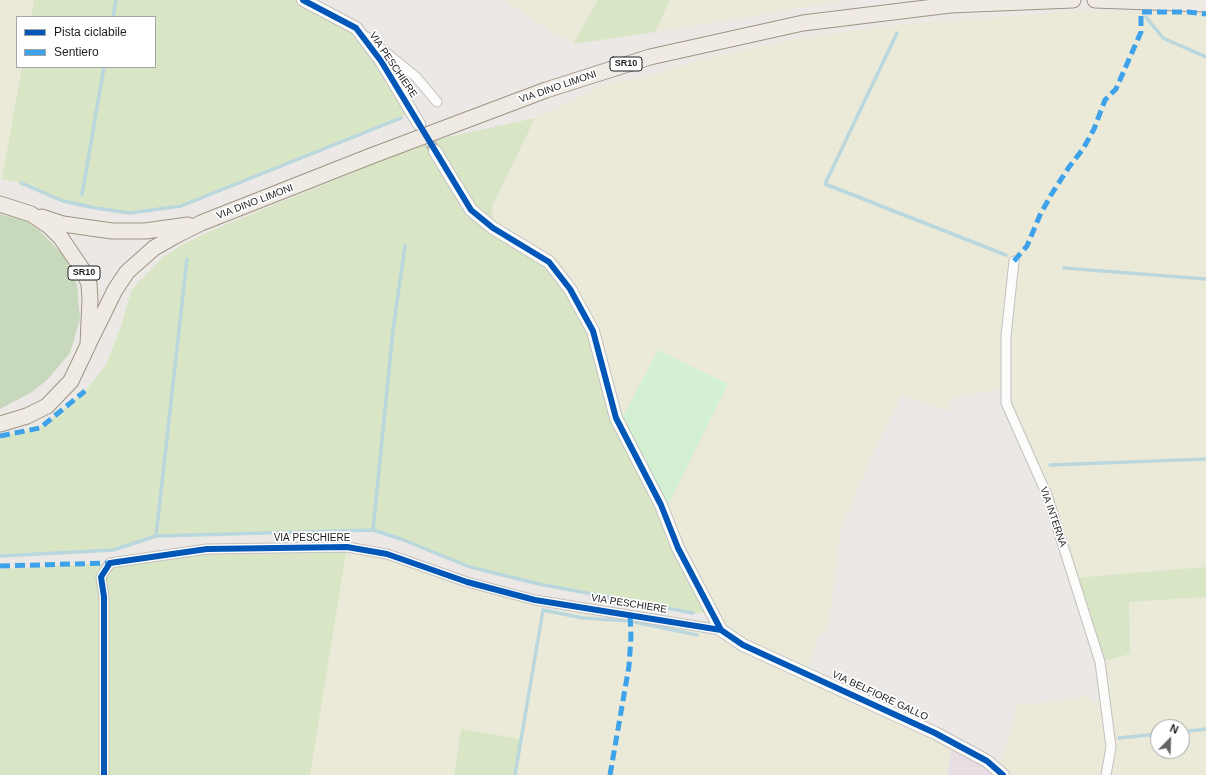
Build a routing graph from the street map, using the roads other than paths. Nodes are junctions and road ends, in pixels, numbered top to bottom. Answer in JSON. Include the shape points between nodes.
{"nodes":[{"id":1,"x":303,"y":0,"type":"edge"},
{"id":2,"x":1073,"y":0,"type":"edge"},
{"id":3,"x":1095,"y":0,"type":"edge"},
{"id":4,"x":1206,"y":4,"type":"edge"},
{"id":5,"x":356,"y":28,"type":"junction"},
{"id":6,"x":437,"y":102,"type":"dead end"},
{"id":7,"x":419,"y":124,"type":"tunnel mouth"},
{"id":8,"x":435,"y":151,"type":"tunnel mouth"},
{"id":9,"x":0,"y":204,"type":"edge"},
{"id":10,"x":31,"y":214,"type":"junction"},
{"id":11,"x":201,"y":223,"type":"junction"},
{"id":12,"x":1014,"y":261,"type":"dead end"},
{"id":13,"x":88,"y":345,"type":"junction"},
{"id":14,"x":0,"y":424,"type":"edge"},
{"id":15,"x":721,"y":630,"type":"junction"},
{"id":16,"x":743,"y":645,"type":"joint"},
{"id":17,"x":104,"y":775,"type":"edge"},
{"id":18,"x":1003,"y":775,"type":"edge"},
{"id":19,"x":1106,"y":775,"type":"edge"}],
"edges":[{"from":1,"to":5,"type":"street","name":"VIA PESCHIERE"},
{"from":2,"to":11,"type":"main road","name":"VIA DINO LIMONI","number":"SR10","via":[[950,5],[844,17],[738,36],[650,56],[546,90]]},
{"from":3,"to":4,"type":"main road"},
{"from":5,"to":6,"type":"street","name":"VIA PESCHIERE","via":[[416,77]]},
{"from":5,"to":7,"type":"street","name":"VIA PESCHIERE","via":[[381,61]]},
{"from":8,"to":15,"type":"street","name":"VIA PESCHIERE","via":[[471,210],[492,228],[549,262],[570,289],[593,331],[616,418],[661,505],[678,548]]},
{"from":9,"to":10,"type":"main road","number":"SR10"},
{"from":10,"to":11,"type":"main road","number":"SR10","via":[[63,224],[112,231],[145,231]]},
{"from":10,"to":13,"type":"main road","number":"SR10","via":[[61,238],[84,272],[89,284],[90,299]]},
{"from":11,"to":13,"type":"main road","number":"SR10","via":[[154,248],[127,272],[115,290]]},
{"from":12,"to":19,"type":"street","name":"VIA INTERNA","via":[[1006,336],[1006,403],[1047,495],[1100,662],[1111,747]]},
{"from":13,"to":14,"type":"main road","number":"SR10","via":[[71,380],[47,406],[27,416]]},
{"from":15,"to":16,"type":"street","name":"VIA PESCHIERE"},
{"from":15,"to":17,"type":"street","name":"VIA PESCHIERE","via":[[535,600],[467,582],[387,554],[347,547],[207,549],[110,563],[101,577],[104,597]]},
{"from":16,"to":18,"type":"street","name":"VIA BELFIORE GALLO","via":[[935,733],[986,761]]}]}
